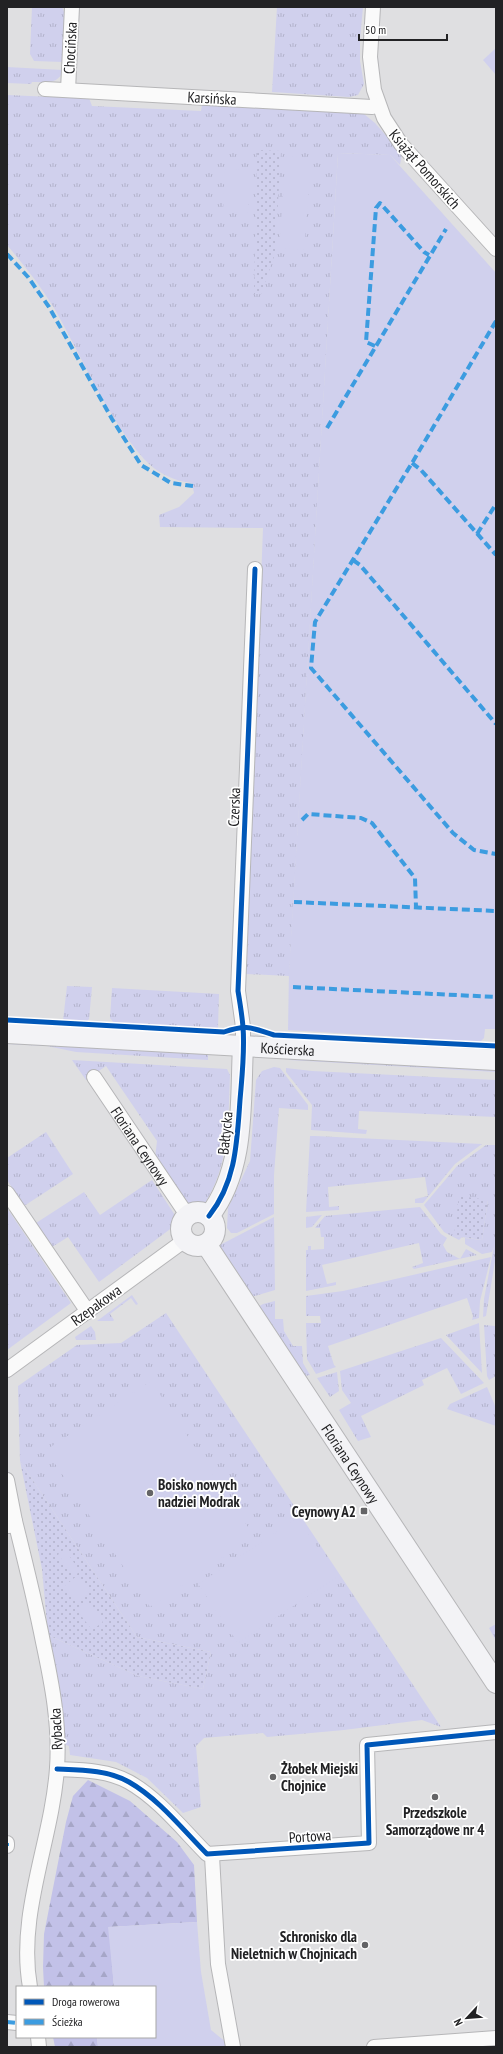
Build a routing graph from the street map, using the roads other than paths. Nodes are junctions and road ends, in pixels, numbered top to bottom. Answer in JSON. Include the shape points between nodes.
{"nodes":[{"id":1,"x":72,"y":7,"type":"edge"},
{"id":2,"x":373,"y":7,"type":"edge"},
{"id":3,"x":45,"y":89,"type":"dead end"},
{"id":4,"x":68,"y":90,"type":"junction"},
{"id":5,"x":378,"y":105,"type":"junction"},
{"id":6,"x":496,"y":249,"type":"edge"},
{"id":7,"x":255,"y":569,"type":"dead end"},
{"id":8,"x":7,"y":1033,"type":"edge"},
{"id":9,"x":243,"y":1046,"type":"junction"},
{"id":10,"x":496,"y":1060,"type":"edge"},
{"id":11,"x":94,"y":1077,"type":"dead end"},
{"id":12,"x":7,"y":1193,"type":"edge"},
{"id":13,"x":187,"y":1215,"type":"junction"},
{"id":14,"x":209,"y":1216,"type":"junction"},
{"id":15,"x":185,"y":1240,"type":"junction"},
{"id":16,"x":206,"y":1244,"type":"junction"},
{"id":17,"x":88,"y":1312,"type":"junction"},
{"id":18,"x":7,"y":1370,"type":"edge"},
{"id":19,"x":7,"y":1480,"type":"edge"},
{"id":20,"x":11,"y":1524,"type":"edge"},
{"id":21,"x":493,"y":1671,"type":"edge"},
{"id":22,"x":496,"y":1732,"type":"edge"},
{"id":23,"x":57,"y":1769,"type":"junction"},
{"id":24,"x":7,"y":1843,"type":"edge"},
{"id":25,"x":7,"y":1846,"type":"edge"},
{"id":26,"x":212,"y":1856,"type":"junction"},
{"id":27,"x":30,"y":1986,"type":"edge"},
{"id":28,"x":496,"y":2038,"type":"edge"},
{"id":29,"x":438,"y":2041,"type":"edge"},
{"id":30,"x":233,"y":2047,"type":"edge"},
{"id":31,"x":379,"y":2047,"type":"edge"}],
"edges":[{"from":1,"to":4,"type":"street","name":"Chocińska"},
{"from":2,"to":5,"type":"street","name":"Książąt Pomorskich","via":[[370,57]]},
{"from":3,"to":4,"type":"street","name":"Karsińska"},
{"from":4,"to":5,"type":"street","name":"Karsińska","via":[[372,107]]},
{"from":5,"to":6,"type":"street","name":"Książąt Pomorskich","via":[[401,144]]},
{"from":7,"to":9,"type":"street","name":"Czerska","via":[[238,991]]},
{"from":8,"to":9,"type":"street","name":"Kościerska"},
{"from":9,"to":10,"type":"street","name":"Kościerska"},
{"from":9,"to":14,"type":"street","name":"Bałtycka","via":[[234,1162],[224,1193]]},
{"from":11,"to":13,"type":"street","name":"Floriana Ceynowy"},
{"from":12,"to":17,"type":"street"},
{"from":13,"to":14,"type":"street","via":[[198,1211]]},
{"from":13,"to":15,"type":"street","via":[[180,1230]]},
{"from":14,"to":16,"type":"street","via":[[213,1220],[215,1231]]},
{"from":15,"to":16,"type":"street","via":[[195,1246]]},
{"from":15,"to":17,"type":"street","name":"Rzepakowa"},
{"from":16,"to":21,"type":"street","name":"Floriana Ceynowy"},
{"from":17,"to":18,"type":"street","name":"Rzepakowa"},
{"from":19,"to":20,"type":"street"},
{"from":20,"to":23,"type":"street","name":"Rybacka","via":[[34,1600],[57,1714]]},
{"from":22,"to":26,"type":"street","name":"Portowa","via":[[367,1745],[369,1844]]},
{"from":23,"to":26,"type":"street","via":[[86,1770],[128,1781]]},
{"from":23,"to":27,"type":"street","name":"Rybacka","via":[[33,1895],[28,1945]]},
{"from":24,"to":25,"type":"street"},
{"from":26,"to":30,"type":"street","via":[[218,1964]]},
{"from":28,"to":29,"type":"street"},
{"from":29,"to":31,"type":"street"}]}
